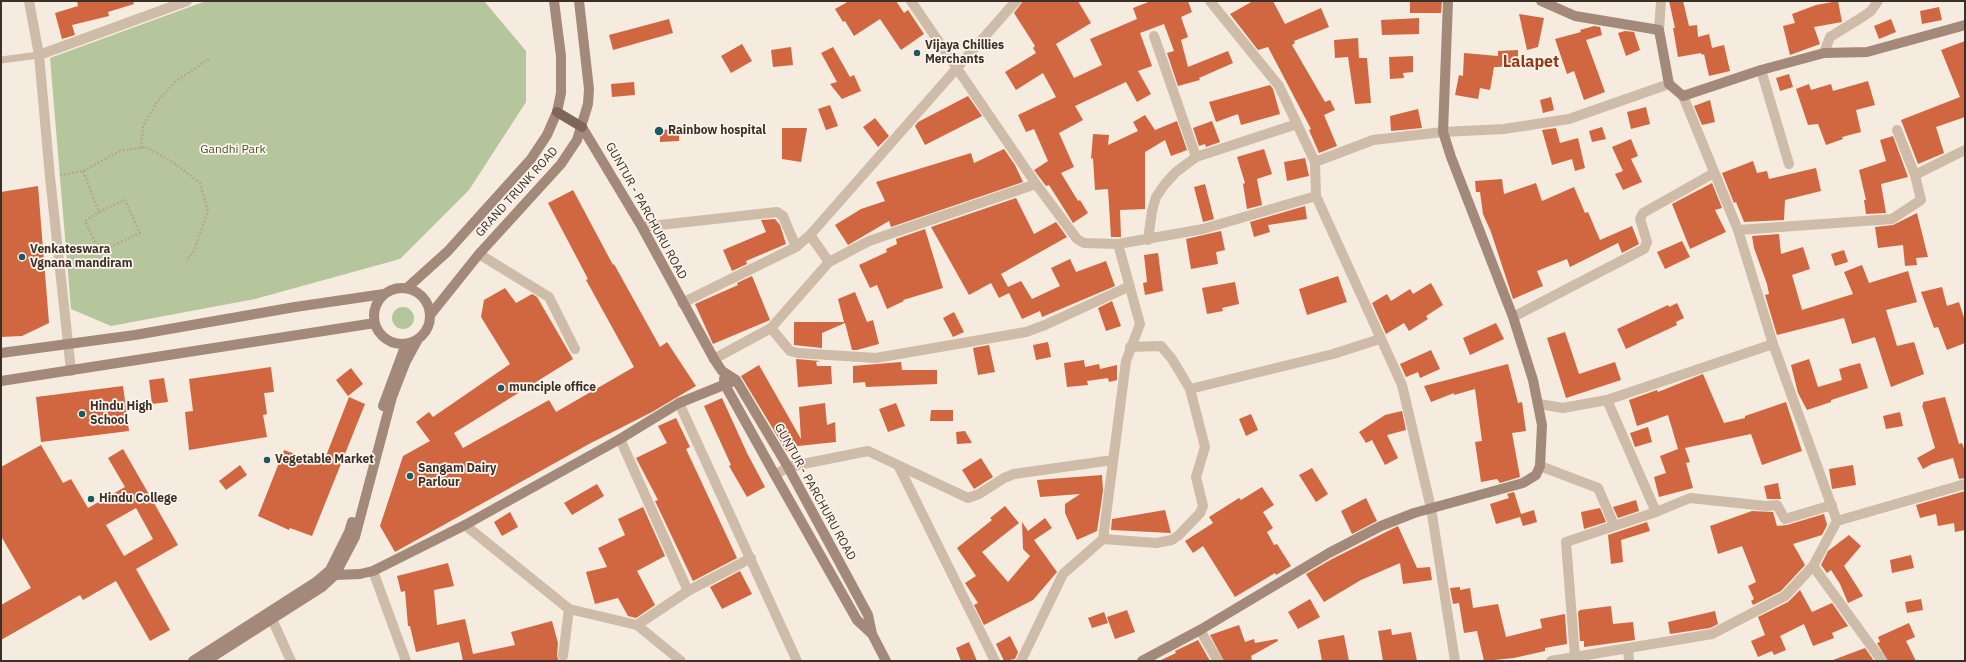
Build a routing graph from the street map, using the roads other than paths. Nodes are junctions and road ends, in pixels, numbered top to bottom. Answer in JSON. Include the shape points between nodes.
{"nodes":[{"id":1,"x":29,"y":1,"type":"edge"},
{"id":2,"x":187,"y":1,"type":"edge"},
{"id":3,"x":554,"y":1,"type":"edge"},
{"id":4,"x":580,"y":1,"type":"edge"},
{"id":5,"x":911,"y":1,"type":"edge"},
{"id":6,"x":1016,"y":1,"type":"edge"},
{"id":7,"x":1210,"y":1,"type":"edge"},
{"id":8,"x":1448,"y":1,"type":"edge"},
{"id":9,"x":1541,"y":1,"type":"edge"},
{"id":10,"x":1661,"y":1,"type":"edge"},
{"id":11,"x":1878,"y":1,"type":"edge"},
{"id":12,"x":1965,"y":25,"type":"edge"},
{"id":13,"x":1659,"y":30,"type":"junction"},
{"id":14,"x":1154,"y":36,"type":"dead end"},
{"id":15,"x":1824,"y":53,"type":"junction"},
{"id":16,"x":40,"y":55,"type":"junction"},
{"id":17,"x":1,"y":60,"type":"edge"},
{"id":18,"x":957,"y":69,"type":"junction"},
{"id":19,"x":1761,"y":70,"type":"junction"},
{"id":20,"x":1669,"y":84,"type":"junction"},
{"id":21,"x":1683,"y":96,"type":"junction"},
{"id":22,"x":558,"y":112,"type":"junction"},
{"id":23,"x":1297,"y":124,"type":"junction"},
{"id":24,"x":582,"y":127,"type":"junction"},
{"id":25,"x":1897,"y":130,"type":"dead end"},
{"id":26,"x":1443,"y":132,"type":"junction"},
{"id":27,"x":1965,"y":150,"type":"edge"},
{"id":28,"x":1196,"y":156,"type":"junction"},
{"id":29,"x":1315,"y":162,"type":"junction"},
{"id":30,"x":1789,"y":164,"type":"dead end"},
{"id":31,"x":1714,"y":173,"type":"junction"},
{"id":32,"x":1915,"y":175,"type":"junction"},
{"id":33,"x":1036,"y":184,"type":"junction"},
{"id":34,"x":1316,"y":196,"type":"junction"},
{"id":35,"x":642,"y":227,"type":"junction"},
{"id":36,"x":1738,"y":230,"type":"junction"},
{"id":37,"x":810,"y":235,"type":"junction"},
{"id":38,"x":1148,"y":240,"type":"junction"},
{"id":39,"x":1118,"y":244,"type":"junction"},
{"id":40,"x":796,"y":247,"type":"junction"},
{"id":41,"x":479,"y":254,"type":"junction"},
{"id":42,"x":830,"y":262,"type":"junction"},
{"id":43,"x":1130,"y":286,"type":"junction"},
{"id":44,"x":407,"y":288,"type":"junction"},
{"id":45,"x":384,"y":294,"type":"junction"},
{"id":46,"x":682,"y":303,"type":"junction"},
{"id":47,"x":431,"y":314,"type":"junction"},
{"id":48,"x":1513,"y":317,"type":"junction"},
{"id":49,"x":375,"y":323,"type":"junction"},
{"id":50,"x":771,"y":328,"type":"junction"},
{"id":51,"x":1380,"y":339,"type":"junction"},
{"id":52,"x":418,"y":340,"type":"junction"},
{"id":53,"x":406,"y":344,"type":"junction"},
{"id":54,"x":1772,"y":344,"type":"junction"},
{"id":55,"x":67,"y":345,"type":"junction"},
{"id":56,"x":1130,"y":347,"type":"junction"},
{"id":57,"x":575,"y":349,"type":"dead end"},
{"id":58,"x":1,"y":353,"type":"edge"},
{"id":59,"x":714,"y":359,"type":"junction"},
{"id":60,"x":71,"y":371,"type":"junction"},
{"id":61,"x":722,"y":371,"type":"junction"},
{"id":62,"x":736,"y":380,"type":"junction"},
{"id":63,"x":1,"y":381,"type":"edge"},
{"id":64,"x":725,"y":385,"type":"junction"},
{"id":65,"x":1190,"y":389,"type":"junction"},
{"id":66,"x":1607,"y":400,"type":"junction"},
{"id":67,"x":679,"y":403,"type":"junction"},
{"id":68,"x":1539,"y":404,"type":"junction"},
{"id":69,"x":620,"y":439,"type":"junction"},
{"id":70,"x":1113,"y":460,"type":"junction"},
{"id":71,"x":898,"y":465,"type":"junction"},
{"id":72,"x":1540,"y":466,"type":"junction"},
{"id":73,"x":788,"y":467,"type":"junction"},
{"id":74,"x":775,"y":476,"type":"junction"},
{"id":75,"x":1965,"y":484,"type":"edge"},
{"id":76,"x":1832,"y":505,"type":"junction"},
{"id":77,"x":1431,"y":508,"type":"junction"},
{"id":78,"x":1656,"y":512,"type":"junction"},
{"id":79,"x":1838,"y":521,"type":"junction"},
{"id":80,"x":465,"y":525,"type":"junction"},
{"id":81,"x":1614,"y":525,"type":"junction"},
{"id":82,"x":824,"y":533,"type":"junction"},
{"id":83,"x":1103,"y":539,"type":"junction"},
{"id":84,"x":811,"y":540,"type":"junction"},
{"id":85,"x":751,"y":558,"type":"junction"},
{"id":86,"x":1814,"y":566,"type":"junction"},
{"id":87,"x":373,"y":571,"type":"junction"},
{"id":88,"x":335,"y":575,"type":"junction"},
{"id":89,"x":688,"y":591,"type":"junction"},
{"id":90,"x":569,"y":609,"type":"junction"},
{"id":91,"x":272,"y":619,"type":"junction"},
{"id":92,"x":638,"y":625,"type":"junction"},
{"id":93,"x":1200,"y":630,"type":"junction"},
{"id":94,"x":872,"y":634,"type":"junction"},
{"id":95,"x":1628,"y":648,"type":"junction"},
{"id":96,"x":563,"y":656,"type":"dead end"},
{"id":97,"x":1575,"y":657,"type":"junction"},
{"id":98,"x":192,"y":661,"type":"edge"},
{"id":99,"x":206,"y":661,"type":"edge"},
{"id":100,"x":291,"y":661,"type":"edge"},
{"id":101,"x":406,"y":661,"type":"edge"},
{"id":102,"x":681,"y":661,"type":"edge"},
{"id":103,"x":798,"y":661,"type":"edge"},
{"id":104,"x":886,"y":661,"type":"edge"},
{"id":105,"x":995,"y":661,"type":"edge"},
{"id":106,"x":1021,"y":661,"type":"edge"},
{"id":107,"x":1142,"y":661,"type":"edge"},
{"id":108,"x":1218,"y":661,"type":"edge"},
{"id":109,"x":1455,"y":661,"type":"edge"},
{"id":110,"x":1551,"y":661,"type":"edge"},
{"id":111,"x":1629,"y":661,"type":"edge"},
{"id":112,"x":1882,"y":661,"type":"edge"}],
"edges":[{"from":1,"to":16,"type":"street"},
{"from":2,"to":16,"type":"street"},
{"from":3,"to":22,"type":"street","name":"GRAND TRUNK ROAD","via":[[561,56]]},
{"from":4,"to":24,"type":"street","name":"GRAND TRUNK ROAD","via":[[589,89]]},
{"from":5,"to":18,"type":"street"},
{"from":6,"to":18,"type":"street"},
{"from":7,"to":23,"type":"street","via":[[1279,86]]},
{"from":8,"to":26,"type":"street"},
{"from":9,"to":13,"type":"street","via":[[1575,16]]},
{"from":10,"to":13,"type":"street"},
{"from":11,"to":15,"type":"street","via":[[1864,16],[1830,37]]},
{"from":12,"to":15,"type":"street","via":[[1867,52]]},
{"from":13,"to":20,"type":"street"},
{"from":14,"to":28,"type":"street"},
{"from":15,"to":19,"type":"street"},
{"from":16,"to":17,"type":"lane"},
{"from":16,"to":55,"type":"street"},
{"from":18,"to":33,"type":"street"},
{"from":18,"to":37,"type":"street"},
{"from":19,"to":21,"type":"street"},
{"from":19,"to":30,"type":"street"},
{"from":20,"to":21,"type":"street"},
{"from":20,"to":26,"type":"street","via":[[1569,119],[1504,129]]},
{"from":21,"to":31,"type":"street"},
{"from":22,"to":24,"type":"main road"},
{"from":22,"to":44,"type":"street","name":"GRAND TRUNK ROAD","via":[[531,159],[448,250]]},
{"from":23,"to":28,"type":"street"},
{"from":23,"to":29,"type":"street"},
{"from":24,"to":35,"type":"street","name":"GUNTUR - PARCHURU ROAD"},
{"from":24,"to":41,"type":"street","name":"GRAND TRUNK ROAD","via":[[562,164]]},
{"from":25,"to":32,"type":"street"},
{"from":26,"to":29,"type":"street","via":[[1373,140]]},
{"from":26,"to":48,"type":"street","via":[[1450,157]]},
{"from":27,"to":32,"type":"street"},
{"from":28,"to":38,"type":"street","via":[[1176,172],[1156,197]]},
{"from":29,"to":34,"type":"street"},
{"from":31,"to":36,"type":"street"},
{"from":31,"to":48,"type":"street","via":[[1643,213],[1640,219],[1647,242],[1644,249]]},
{"from":32,"to":36,"type":"street","via":[[1921,200],[1892,219]]},
{"from":33,"to":39,"type":"street","via":[[1077,239],[1092,245]]},
{"from":33,"to":42,"type":"street","via":[[869,241]]},
{"from":34,"to":38,"type":"street","via":[[1203,229]]},
{"from":34,"to":51,"type":"street"},
{"from":35,"to":40,"type":"street","via":[[777,212],[783,216]]},
{"from":35,"to":46,"type":"street","name":"GUNTUR - PARCHURU ROAD"},
{"from":36,"to":54,"type":"street"},
{"from":37,"to":40,"type":"street"},
{"from":37,"to":42,"type":"street"},
{"from":38,"to":39,"type":"street"},
{"from":39,"to":43,"type":"street"},
{"from":40,"to":46,"type":"street"},
{"from":41,"to":47,"type":"street","name":"GRAND TRUNK ROAD"},
{"from":41,"to":57,"type":"street","via":[[549,297]]},
{"from":42,"to":50,"type":"street"},
{"from":43,"to":50,"type":"street","via":[[1026,332],[876,358],[790,351]]},
{"from":43,"to":56,"type":"street","via":[[1140,324]]},
{"from":44,"to":45,"type":"street","via":[[394,289]]},
{"from":44,"to":47,"type":"street","via":[[419,292],[427,302]]},
{"from":45,"to":49,"type":"street","via":[[374,312]]},
{"from":45,"to":55,"type":"street"},
{"from":46,"to":59,"type":"street","name":"GUNTUR - PARCHURU ROAD"},
{"from":47,"to":52,"type":"street","via":[[430,324]]},
{"from":48,"to":68,"type":"street"},
{"from":49,"to":53,"type":"street","via":[[386,339],[396,344]]},
{"from":49,"to":60,"type":"street"},
{"from":50,"to":59,"type":"street"},
{"from":51,"to":65,"type":"street","via":[[1333,354]]},
{"from":51,"to":77,"type":"street","via":[[1402,386]]},
{"from":52,"to":53,"type":"street"},
{"from":52,"to":88,"type":"street","via":[[406,361],[392,397],[355,537]]},
{"from":53,"to":98,"type":"street","via":[[387,392],[349,532],[330,570],[316,582]]},
{"from":54,"to":66,"type":"street"},
{"from":54,"to":76,"type":"street"},
{"from":55,"to":58,"type":"street"},
{"from":55,"to":60,"type":"street"},
{"from":56,"to":65,"type":"street","via":[[1161,346]]},
{"from":56,"to":70,"type":"street"},
{"from":59,"to":61,"type":"street","name":"GUNTUR - PARCHURU ROAD"},
{"from":60,"to":63,"type":"street"},
{"from":61,"to":62,"type":"street","name":"GUNTUR - PARCHURU ROAD"},
{"from":61,"to":64,"type":"street","name":"GUNTUR - PARCHURU ROAD"},
{"from":62,"to":64,"type":"street"},
{"from":62,"to":73,"type":"street","name":"GUNTUR - PARCHURU ROAD"},
{"from":64,"to":67,"type":"street"},
{"from":64,"to":74,"type":"street","name":"GUNTUR - PARCHURU ROAD"},
{"from":65,"to":83,"type":"street","via":[[1205,447],[1196,477],[1203,499],[1200,513],[1179,536],[1164,542]]},
{"from":66,"to":68,"type":"street","via":[[1563,408]]},
{"from":66,"to":78,"type":"street"},
{"from":67,"to":69,"type":"street"},
{"from":67,"to":85,"type":"street"},
{"from":68,"to":72,"type":"street","via":[[1542,426]]},
{"from":69,"to":80,"type":"street"},
{"from":69,"to":89,"type":"street"},
{"from":70,"to":71,"type":"street","via":[[1014,474],[968,498]]},
{"from":70,"to":83,"type":"street"},
{"from":71,"to":73,"type":"street","via":[[868,450]]},
{"from":71,"to":105,"type":"street"},
{"from":72,"to":77,"type":"street","via":[[1536,475],[1523,483]]},
{"from":72,"to":81,"type":"street","via":[[1598,488]]},
{"from":73,"to":74,"type":"street"},
{"from":73,"to":82,"type":"street","name":"GUNTUR - PARCHURU ROAD"},
{"from":74,"to":84,"type":"street","name":"GUNTUR - PARCHURU ROAD"},
{"from":75,"to":79,"type":"street"},
{"from":76,"to":78,"type":"street","via":[[1785,519],[1777,505],[1690,498]]},
{"from":76,"to":79,"type":"street"},
{"from":77,"to":93,"type":"street","via":[[1381,526],[1329,553]]},
{"from":77,"to":109,"type":"street"},
{"from":78,"to":81,"type":"street"},
{"from":79,"to":86,"type":"street"},
{"from":80,"to":87,"type":"street"},
{"from":80,"to":90,"type":"street"},
{"from":81,"to":97,"type":"street","via":[[1566,542]]},
{"from":82,"to":84,"type":"street"},
{"from":82,"to":94,"type":"street","name":"GUNTUR - PARCHURU ROAD","via":[[868,615]]},
{"from":83,"to":106,"type":"street","via":[[1064,574]]},
{"from":84,"to":94,"type":"street","name":"GUNTUR - PARCHURU ROAD","via":[[857,620]]},
{"from":85,"to":89,"type":"street"},
{"from":85,"to":103,"type":"street"},
{"from":86,"to":95,"type":"street","via":[[1785,596],[1712,634]]},
{"from":86,"to":112,"type":"street"},
{"from":87,"to":88,"type":"street"},
{"from":87,"to":101,"type":"street"},
{"from":88,"to":91,"type":"street","via":[[322,587]]},
{"from":89,"to":92,"type":"street"},
{"from":90,"to":92,"type":"street"},
{"from":90,"to":96,"type":"street"},
{"from":91,"to":99,"type":"street"},
{"from":91,"to":100,"type":"street"},
{"from":92,"to":102,"type":"street"},
{"from":93,"to":107,"type":"street"},
{"from":93,"to":108,"type":"street"},
{"from":94,"to":104,"type":"street","name":"GUNTUR - PARCHURU ROAD"},
{"from":95,"to":97,"type":"street"},
{"from":95,"to":111,"type":"street"},
{"from":97,"to":110,"type":"street"}]}
